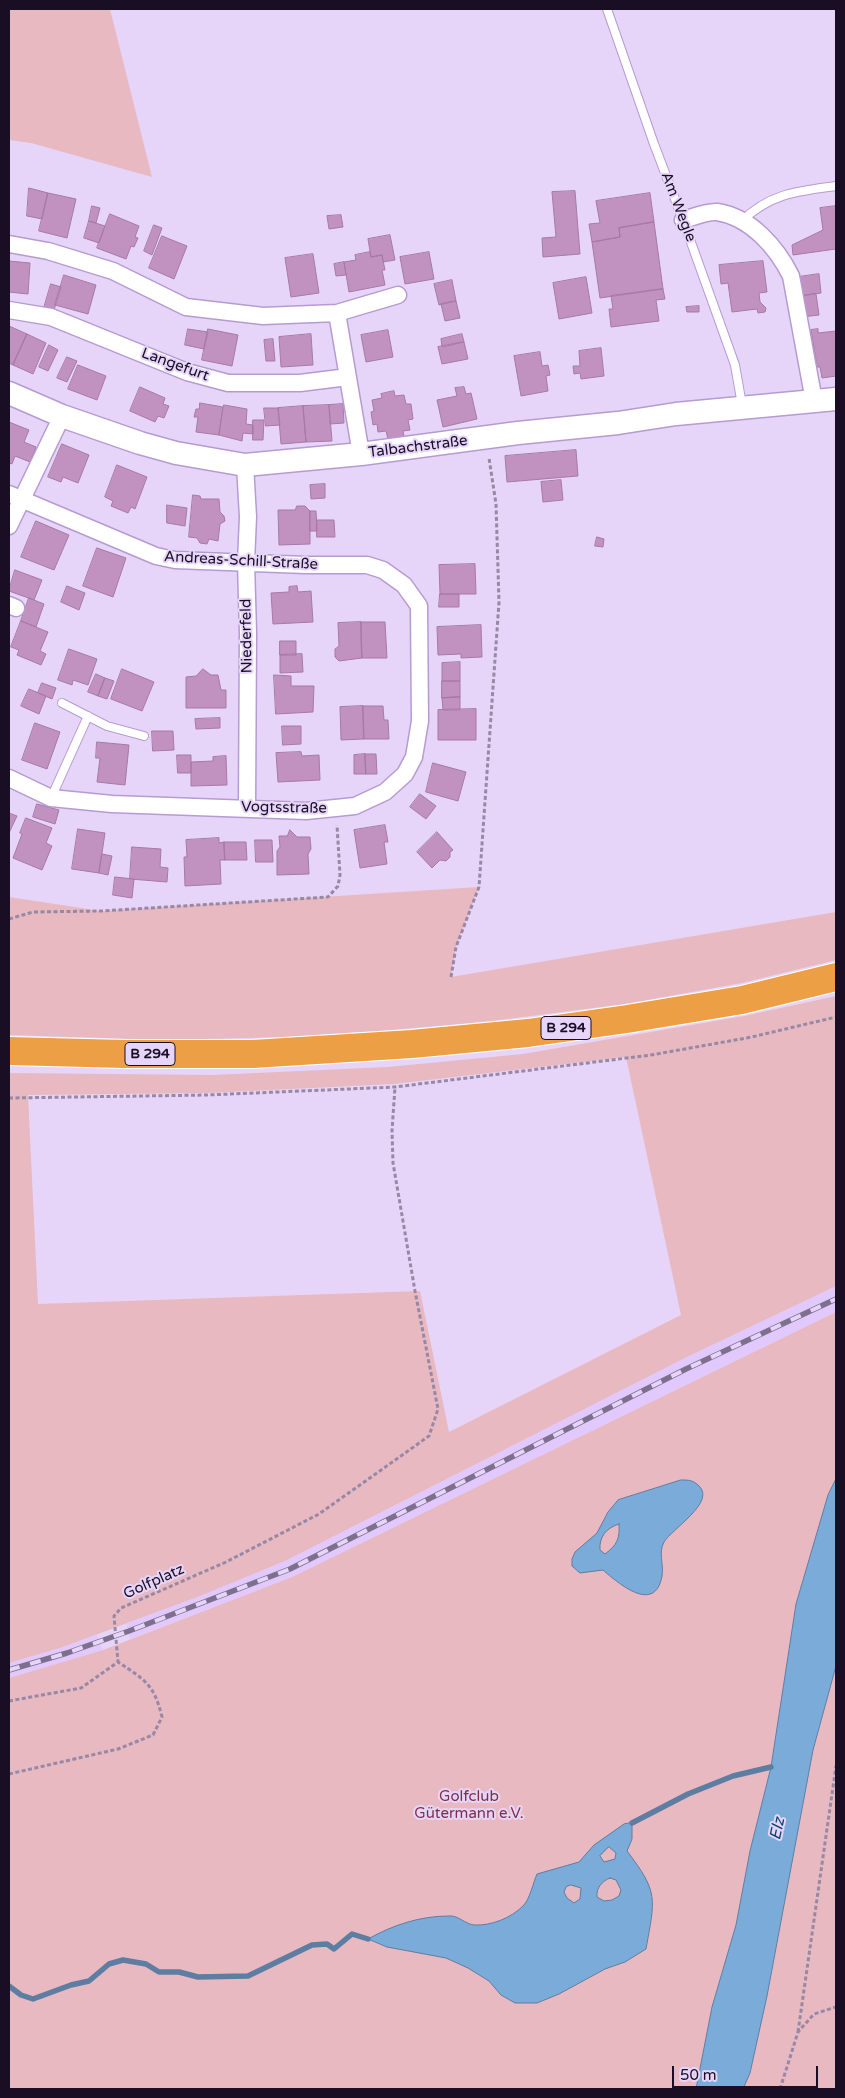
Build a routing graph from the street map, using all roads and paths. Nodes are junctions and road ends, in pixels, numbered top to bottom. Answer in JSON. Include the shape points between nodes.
{"nodes":[{"id":1,"x":606,"y":9,"type":"edge"},
{"id":2,"x":836,"y":186,"type":"edge"},
{"id":3,"x":683,"y":220,"type":"junction"},
{"id":4,"x":742,"y":222,"type":"junction"},
{"id":5,"x":9,"y":244,"type":"edge"},
{"id":6,"x":398,"y":295,"type":"dead end"},
{"id":7,"x":9,"y":310,"type":"edge"},
{"id":8,"x":337,"y":313,"type":"junction"},
{"id":9,"x":348,"y":377,"type":"junction"},
{"id":10,"x":9,"y":393,"type":"edge"},
{"id":11,"x":825,"y":400,"type":"edge"},
{"id":12,"x":743,"y":407,"type":"junction"},
{"id":13,"x":62,"y":416,"type":"junction"},
{"id":14,"x":486,"y":438,"type":"junction"},
{"id":15,"x":361,"y":454,"type":"junction"},
{"id":16,"x":245,"y":464,"type":"junction"},
{"id":17,"x":15,"y":497,"type":"edge"},
{"id":18,"x":9,"y":526,"type":"edge"},
{"id":19,"x":246,"y":562,"type":"junction"},
{"id":20,"x":383,"y":570,"type":"joint"},
{"id":21,"x":62,"y":703,"type":"dead end"},
{"id":22,"x":88,"y":716,"type":"junction"},
{"id":23,"x":144,"y":736,"type":"dead end"},
{"id":24,"x":9,"y":778,"type":"edge"},
{"id":25,"x":51,"y":798,"type":"junction"},
{"id":26,"x":247,"y":808,"type":"junction"},
{"id":27,"x":336,"y":808,"type":"junction"},
{"id":28,"x":9,"y":919,"type":"edge"},
{"id":29,"x":451,"y":977,"type":"dead end"},
{"id":30,"x":836,"y":977,"type":"edge"},
{"id":31,"x":836,"y":1017,"type":"edge"},
{"id":32,"x":9,"y":1051,"type":"edge"},
{"id":33,"x":396,"y":1087,"type":"junction"},
{"id":34,"x":9,"y":1098,"type":"edge"},
{"id":35,"x":118,"y":1662,"type":"junction"},
{"id":36,"x":9,"y":1701,"type":"edge"},
{"id":37,"x":836,"y":1766,"type":"edge"},
{"id":38,"x":9,"y":1774,"type":"edge"},
{"id":39,"x":836,"y":2007,"type":"edge"},
{"id":40,"x":798,"y":2032,"type":"junction"},
{"id":41,"x":780,"y":2089,"type":"edge"}],
"edges":[{"from":1,"to":3,"type":"lane","name":"Am Wegle"},
{"from":2,"to":4,"type":"lane","via":[[801,191],[768,201]]},
{"from":3,"to":4,"type":"street","via":[[716,212]]},
{"from":3,"to":12,"type":"lane","name":"Am Wegle","via":[[735,365]]},
{"from":4,"to":11,"type":"street","via":[[766,241],[783,260],[791,276]]},
{"from":5,"to":8,"type":"street","via":[[48,251],[113,271],[186,307],[263,316]]},
{"from":6,"to":8,"type":"street"},
{"from":7,"to":9,"type":"street","name":"Langefurt","via":[[51,317],[188,372],[228,383],[300,383]]},
{"from":8,"to":9,"type":"street"},
{"from":9,"to":15,"type":"street"},
{"from":10,"to":13,"type":"street","name":"Talbachstraße"},
{"from":11,"to":12,"type":"street","name":"Talbachstraße"},
{"from":12,"to":14,"type":"street","name":"Talbachstraße"},
{"from":13,"to":16,"type":"street","name":"Talbachstraße","via":[[167,451]]},
{"from":13,"to":17,"type":"street"},
{"from":14,"to":15,"type":"street","name":"Talbachstraße"},
{"from":14,"to":29,"type":"path","via":[[496,504],[498,612],[479,887],[456,947]]},
{"from":15,"to":16,"type":"street","name":"Talbachstraße"},
{"from":16,"to":19,"type":"street","name":"Niederfeld"},
{"from":17,"to":18,"type":"street"},
{"from":17,"to":19,"type":"street","name":"Andreas-Schill-Straße","via":[[156,556],[175,560]]},
{"from":19,"to":20,"type":"street","name":"Andreas-Schill-Straße","via":[[367,565]]},
{"from":19,"to":26,"type":"street","name":"Niederfeld"},
{"from":20,"to":27,"type":"street","name":"Vogtsstraße","via":[[404,585],[419,606],[420,721],[414,757],[405,774],[385,792],[355,806]]},
{"from":21,"to":22,"type":"lane"},
{"from":22,"to":23,"type":"lane","via":[[107,726]]},
{"from":22,"to":25,"type":"lane"},
{"from":24,"to":25,"type":"street","name":"Vogtsstraße"},
{"from":25,"to":26,"type":"street","name":"Vogtsstraße","via":[[112,804]]},
{"from":26,"to":27,"type":"street","name":"Vogtsstraße","via":[[306,811]]},
{"from":27,"to":28,"type":"path","via":[[340,875],[338,886],[328,897],[33,912]]},
{"from":30,"to":32,"type":"highway","number":"B 294","via":[[742,1000],[627,1019],[412,1044],[253,1054]]},
{"from":31,"to":33,"type":"path","via":[[752,1037],[651,1054]]},
{"from":33,"to":34,"type":"path","via":[[207,1095]]},
{"from":33,"to":35,"type":"path","name":"Golfplatz","via":[[393,1163],[438,1409],[429,1436],[319,1514],[226,1562],[121,1608],[114,1616]]},
{"from":35,"to":36,"type":"path","via":[[80,1688]]},
{"from":35,"to":38,"type":"path","via":[[142,1678],[157,1696],[162,1717],[153,1735],[118,1749]]},
{"from":37,"to":40,"type":"path"},
{"from":39,"to":40,"type":"path","via":[[814,2014]]},
{"from":40,"to":41,"type":"path"}]}
